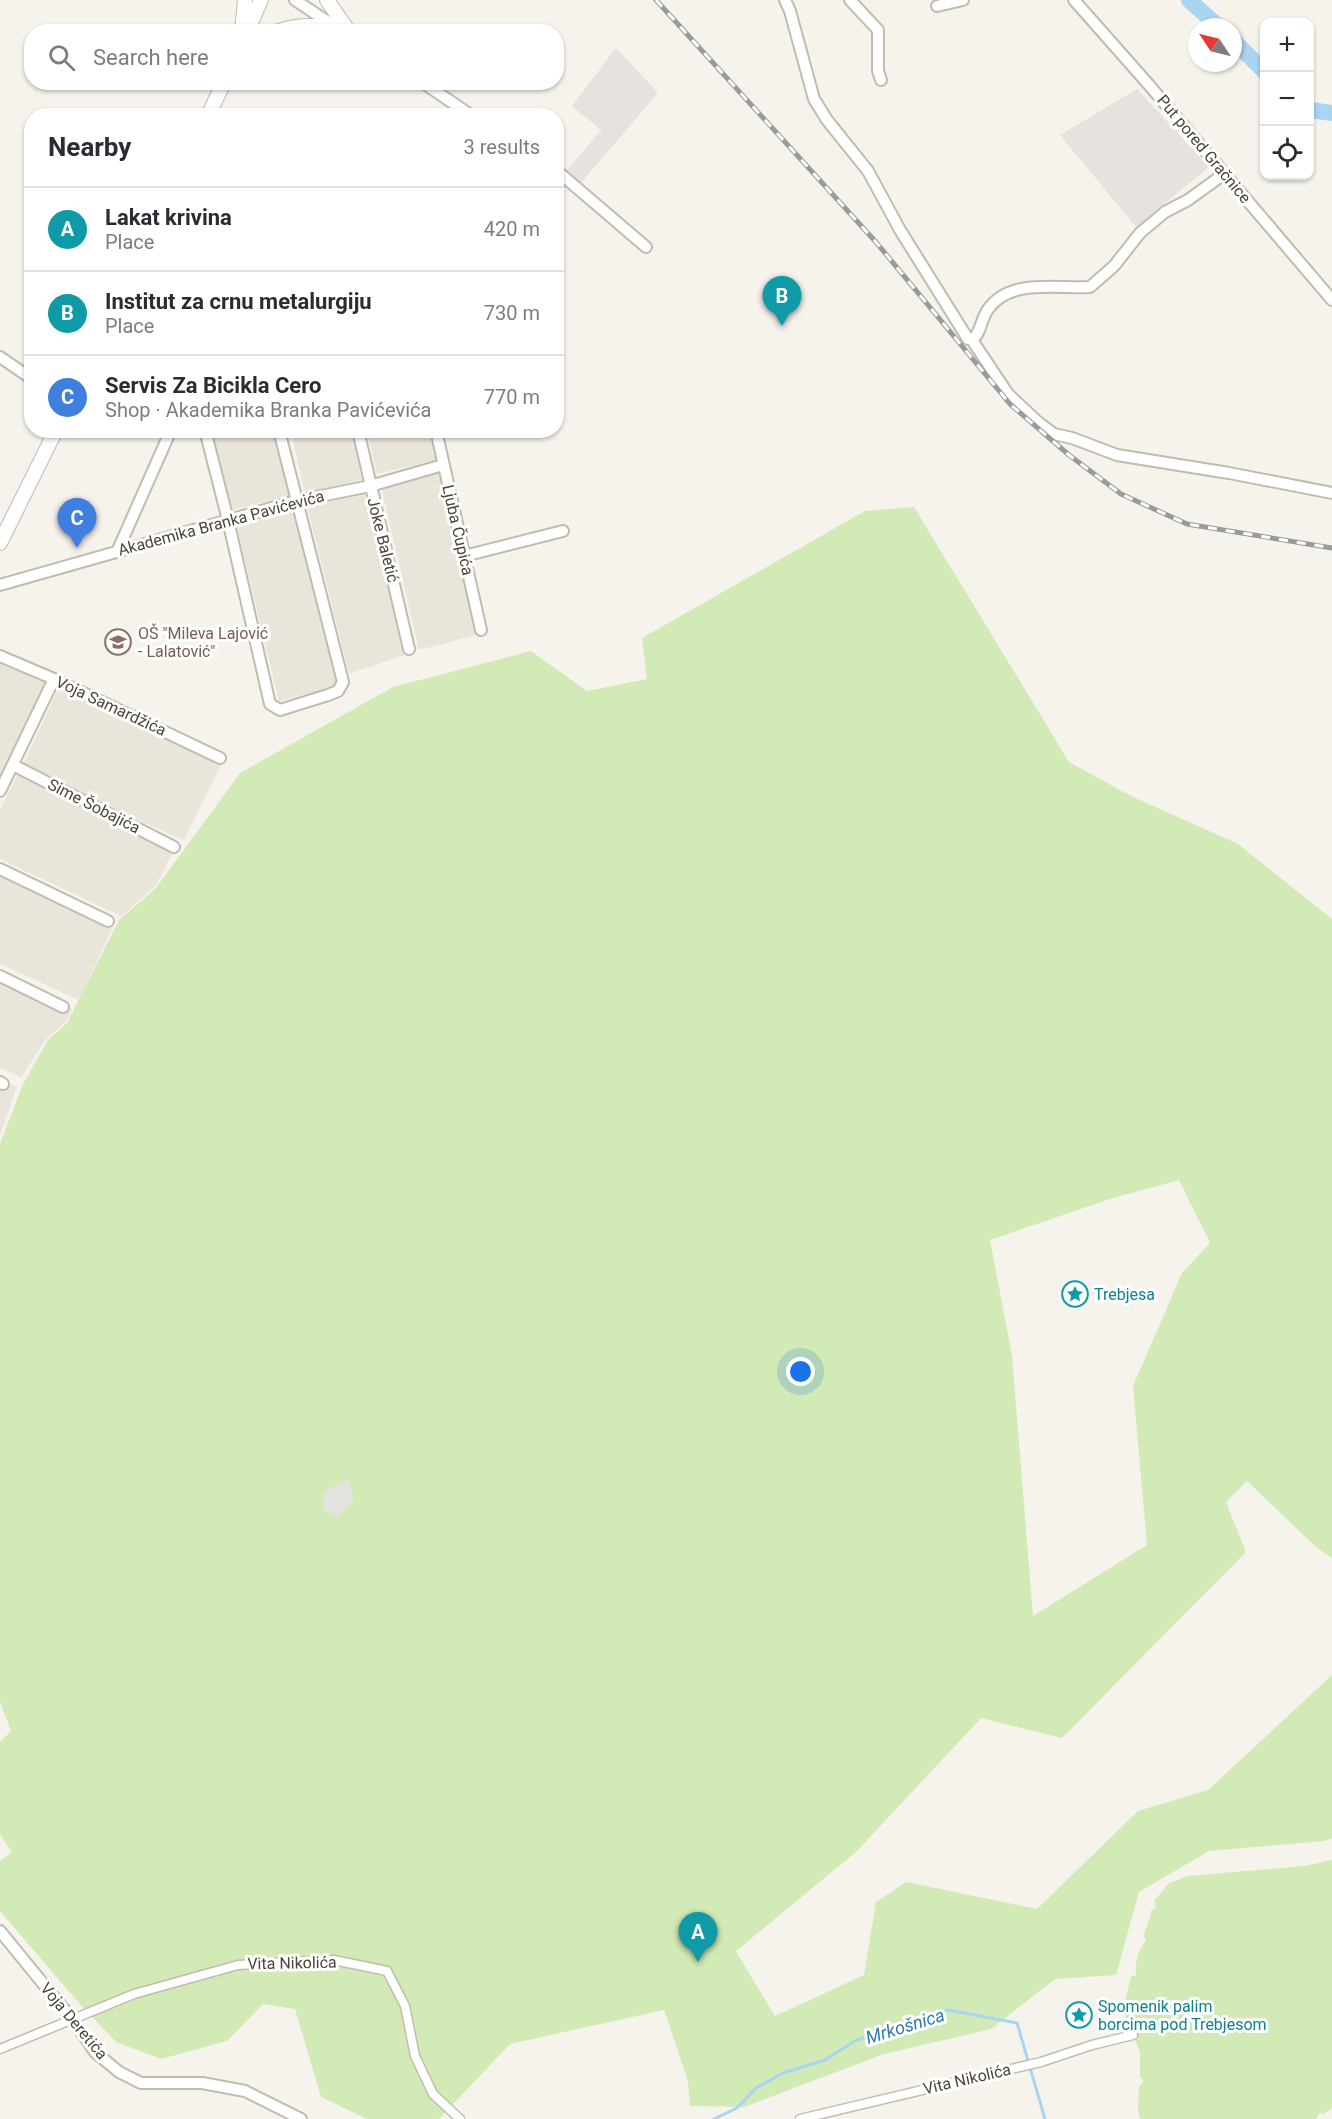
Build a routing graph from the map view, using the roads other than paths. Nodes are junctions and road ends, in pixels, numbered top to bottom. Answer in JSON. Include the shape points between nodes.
{"nodes":[{"id":1,"x":245,"y":0,"type":"edge"},
{"id":2,"x":261,"y":0,"type":"edge"},
{"id":3,"x":295,"y":0,"type":"edge"},
{"id":4,"x":327,"y":0,"type":"edge"},
{"id":5,"x":785,"y":0,"type":"edge"},
{"id":6,"x":850,"y":0,"type":"edge"},
{"id":7,"x":963,"y":0,"type":"edge"},
{"id":8,"x":1074,"y":0,"type":"edge"},
{"id":9,"x":938,"y":6,"type":"dead end"},
{"id":10,"x":243,"y":24,"type":"edge"},
{"id":11,"x":251,"y":24,"type":"edge"},
{"id":12,"x":332,"y":24,"type":"edge"},
{"id":13,"x":339,"y":24,"type":"edge"},
{"id":14,"x":881,"y":80,"type":"dead end"},
{"id":15,"x":220,"y":90,"type":"edge"},
{"id":16,"x":434,"y":90,"type":"edge"},
{"id":17,"x":212,"y":108,"type":"edge"},
{"id":18,"x":460,"y":108,"type":"edge"},
{"id":19,"x":1224,"y":174,"type":"junction"},
{"id":20,"x":564,"y":177,"type":"edge"},
{"id":21,"x":646,"y":247,"type":"dead end"},
{"id":22,"x":1332,"y":300,"type":"edge"},
{"id":23,"x":972,"y":340,"type":"junction"},
{"id":24,"x":0,"y":357,"type":"edge"},
{"id":25,"x":24,"y":374,"type":"edge"},
{"id":26,"x":52,"y":438,"type":"edge"},
{"id":27,"x":167,"y":438,"type":"edge"},
{"id":28,"x":207,"y":438,"type":"edge"},
{"id":29,"x":281,"y":438,"type":"edge"},
{"id":30,"x":360,"y":438,"type":"edge"},
{"id":31,"x":438,"y":438,"type":"edge"},
{"id":32,"x":443,"y":465,"type":"junction"},
{"id":33,"x":370,"y":486,"type":"junction"},
{"id":34,"x":1332,"y":493,"type":"edge"},
{"id":35,"x":296,"y":501,"type":"junction"},
{"id":36,"x":228,"y":520,"type":"junction"},
{"id":37,"x":563,"y":531,"type":"dead end"},
{"id":38,"x":0,"y":543,"type":"edge"},
{"id":39,"x":117,"y":552,"type":"junction"},
{"id":40,"x":464,"y":556,"type":"junction"},
{"id":41,"x":0,"y":585,"type":"edge"},
{"id":42,"x":480,"y":630,"type":"dead end"},
{"id":43,"x":409,"y":649,"type":"dead end"},
{"id":44,"x":0,"y":656,"type":"edge"},
{"id":45,"x":54,"y":679,"type":"junction"},
{"id":46,"x":220,"y":758,"type":"dead end"},
{"id":47,"x":13,"y":765,"type":"junction"},
{"id":48,"x":0,"y":791,"type":"edge"},
{"id":49,"x":174,"y":847,"type":"dead end"},
{"id":50,"x":0,"y":869,"type":"edge"},
{"id":51,"x":108,"y":921,"type":"dead end"},
{"id":52,"x":0,"y":976,"type":"edge"},
{"id":53,"x":63,"y":1007,"type":"dead end"},
{"id":54,"x":0,"y":1931,"type":"edge"},
{"id":55,"x":72,"y":2019,"type":"junction"},
{"id":56,"x":1133,"y":2035,"type":"dead end"},
{"id":57,"x":0,"y":2049,"type":"edge"},
{"id":58,"x":301,"y":2119,"type":"edge"},
{"id":59,"x":460,"y":2119,"type":"edge"},
{"id":60,"x":801,"y":2119,"type":"edge"}],
"edges":[{"from":1,"to":10,"type":"street"},
{"from":2,"to":11,"type":"street"},
{"from":3,"to":12,"type":"street"},
{"from":4,"to":13,"type":"street"},
{"from":5,"to":23,"type":"street","via":[[814,99],[868,171],[900,230]]},
{"from":6,"to":14,"type":"street","via":[[878,30]]},
{"from":7,"to":9,"type":"street"},
{"from":8,"to":19,"type":"street","name":"Put pored Gračnice"},
{"from":15,"to":17,"type":"street"},
{"from":16,"to":18,"type":"street"},
{"from":19,"to":22,"type":"street","name":"Put pored Gračnice"},
{"from":19,"to":23,"type":"street","via":[[1140,233],[1114,266],[1090,287],[1020,289],[999,296],[988,308]]},
{"from":20,"to":21,"type":"street"},
{"from":23,"to":34,"type":"street","via":[[1008,394],[1054,434],[1117,455]]},
{"from":24,"to":25,"type":"street"},
{"from":26,"to":38,"type":"street"},
{"from":27,"to":39,"type":"street"},
{"from":28,"to":36,"type":"street"},
{"from":29,"to":35,"type":"street"},
{"from":30,"to":33,"type":"street","name":"Joke Baletić"},
{"from":31,"to":32,"type":"street","name":"Ljuba Čupića"},
{"from":32,"to":33,"type":"street","name":"Akademika Branka Pavićevića"},
{"from":32,"to":40,"type":"street","name":"Ljuba Čupića"},
{"from":33,"to":35,"type":"street","name":"Akademika Branka Pavićevića"},
{"from":33,"to":43,"type":"street","name":"Joke Baletić"},
{"from":35,"to":36,"type":"street","name":"Akademika Branka Pavićevića"},
{"from":35,"to":36,"type":"street","via":[[342,682],[338,691],[280,710],[270,704]]},
{"from":36,"to":39,"type":"street","name":"Akademika Branka Pavićevića"},
{"from":37,"to":40,"type":"street"},
{"from":39,"to":41,"type":"street","name":"Akademika Branka Pavićevića"},
{"from":40,"to":42,"type":"street","name":"Ljuba Čupića"},
{"from":44,"to":45,"type":"street","name":"Voja Samardžića"},
{"from":45,"to":46,"type":"street","name":"Voja Samardžića"},
{"from":45,"to":47,"type":"street"},
{"from":47,"to":48,"type":"street"},
{"from":47,"to":49,"type":"street","name":"Sime Šobajića"},
{"from":50,"to":51,"type":"street"},
{"from":52,"to":53,"type":"street"},
{"from":54,"to":55,"type":"street","name":"Voja Deretića"},
{"from":55,"to":57,"type":"street"},
{"from":55,"to":58,"type":"street","name":"Voja Deretića","via":[[95,2052],[119,2072],[141,2083],[202,2084],[245,2091]]},
{"from":55,"to":59,"type":"street","name":"Vita Nikolića","via":[[134,1994],[238,1965],[334,1960],[387,1971],[405,2006],[419,2066],[433,2094]]},
{"from":56,"to":60,"type":"street","name":"Vita Nikolića","via":[[1041,2062]]}]}
